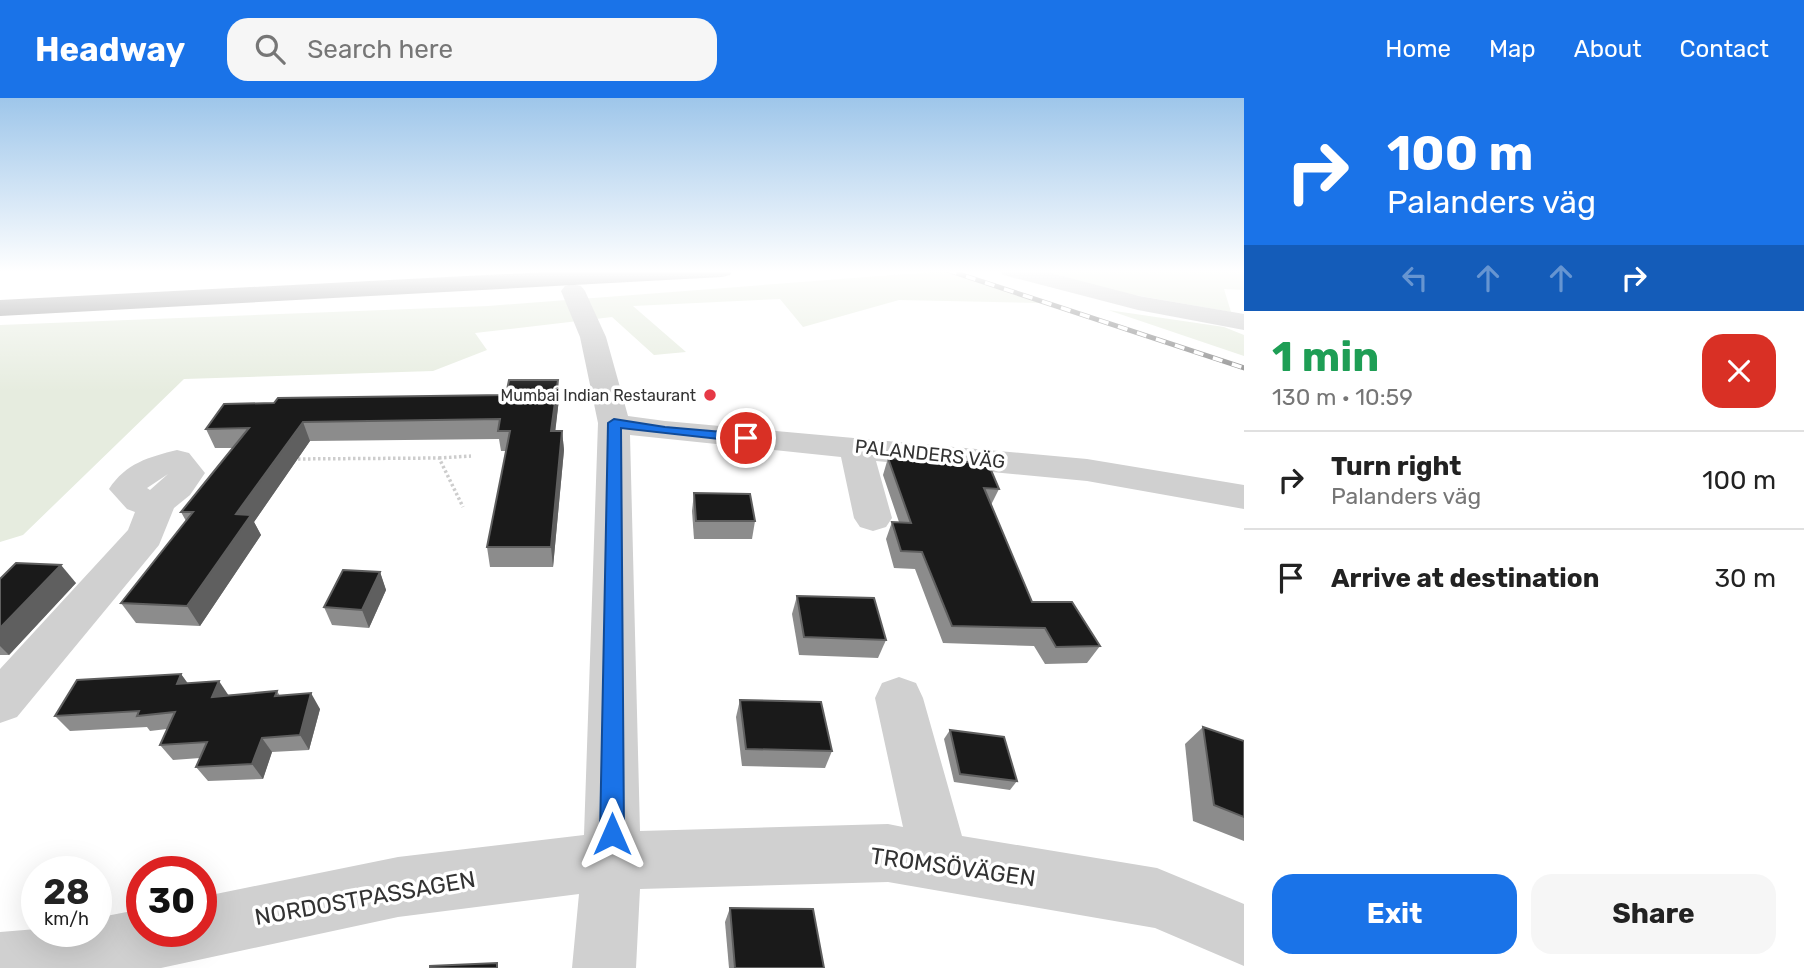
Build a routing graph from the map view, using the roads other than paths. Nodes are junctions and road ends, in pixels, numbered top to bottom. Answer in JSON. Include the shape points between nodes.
{"nodes":[{"id":1,"x":582,"y":311,"type":"edge"},
{"id":2,"x":1180,"y":311,"type":"edge"},
{"id":3,"x":1244,"y":322,"type":"edge"},
{"id":4,"x":599,"y":411,"type":"junction"},
{"id":5,"x":855,"y":447,"type":"junction"},
{"id":6,"x":1244,"y":497,"type":"edge"},
{"id":7,"x":157,"y":502,"type":"dead end"},
{"id":8,"x":873,"y":518,"type":"dead end"},
{"id":9,"x":899,"y":698,"type":"dead end"},
{"id":10,"x":0,"y":702,"type":"edge"},
{"id":11,"x":612,"y":861,"type":"junction"},
{"id":12,"x":940,"y":862,"type":"junction"},
{"id":13,"x":217,"y":925,"type":"edge"},
{"id":14,"x":1244,"y":935,"type":"edge"},
{"id":15,"x":126,"y":944,"type":"edge"},
{"id":16,"x":0,"y":964,"type":"edge"},
{"id":17,"x":604,"y":968,"type":"edge"}],
"edges":[{"from":1,"to":4,"type":"street","via":[[593,337]]},
{"from":2,"to":3,"type":"street"},
{"from":4,"to":5,"type":"street","name":"PALANDERS VÄG","via":[[665,431]]},
{"from":4,"to":11,"type":"street"},
{"from":5,"to":6,"type":"street","name":"PALANDERS VÄG","via":[[1087,470]]},
{"from":5,"to":8,"type":"street"},
{"from":7,"to":10,"type":"street","via":[[145,536]]},
{"from":9,"to":12,"type":"street"},
{"from":11,"to":12,"type":"street","name":"TROMSÖVÄGEN","via":[[888,853]]},
{"from":11,"to":13,"type":"street","name":"NORDOSTPASSAGEN","via":[[398,887]]},
{"from":11,"to":17,"type":"street"},
{"from":12,"to":14,"type":"street","name":"TROMSÖVÄGEN","via":[[1157,898]]},
{"from":15,"to":16,"type":"street","via":[[44,961]]}]}
